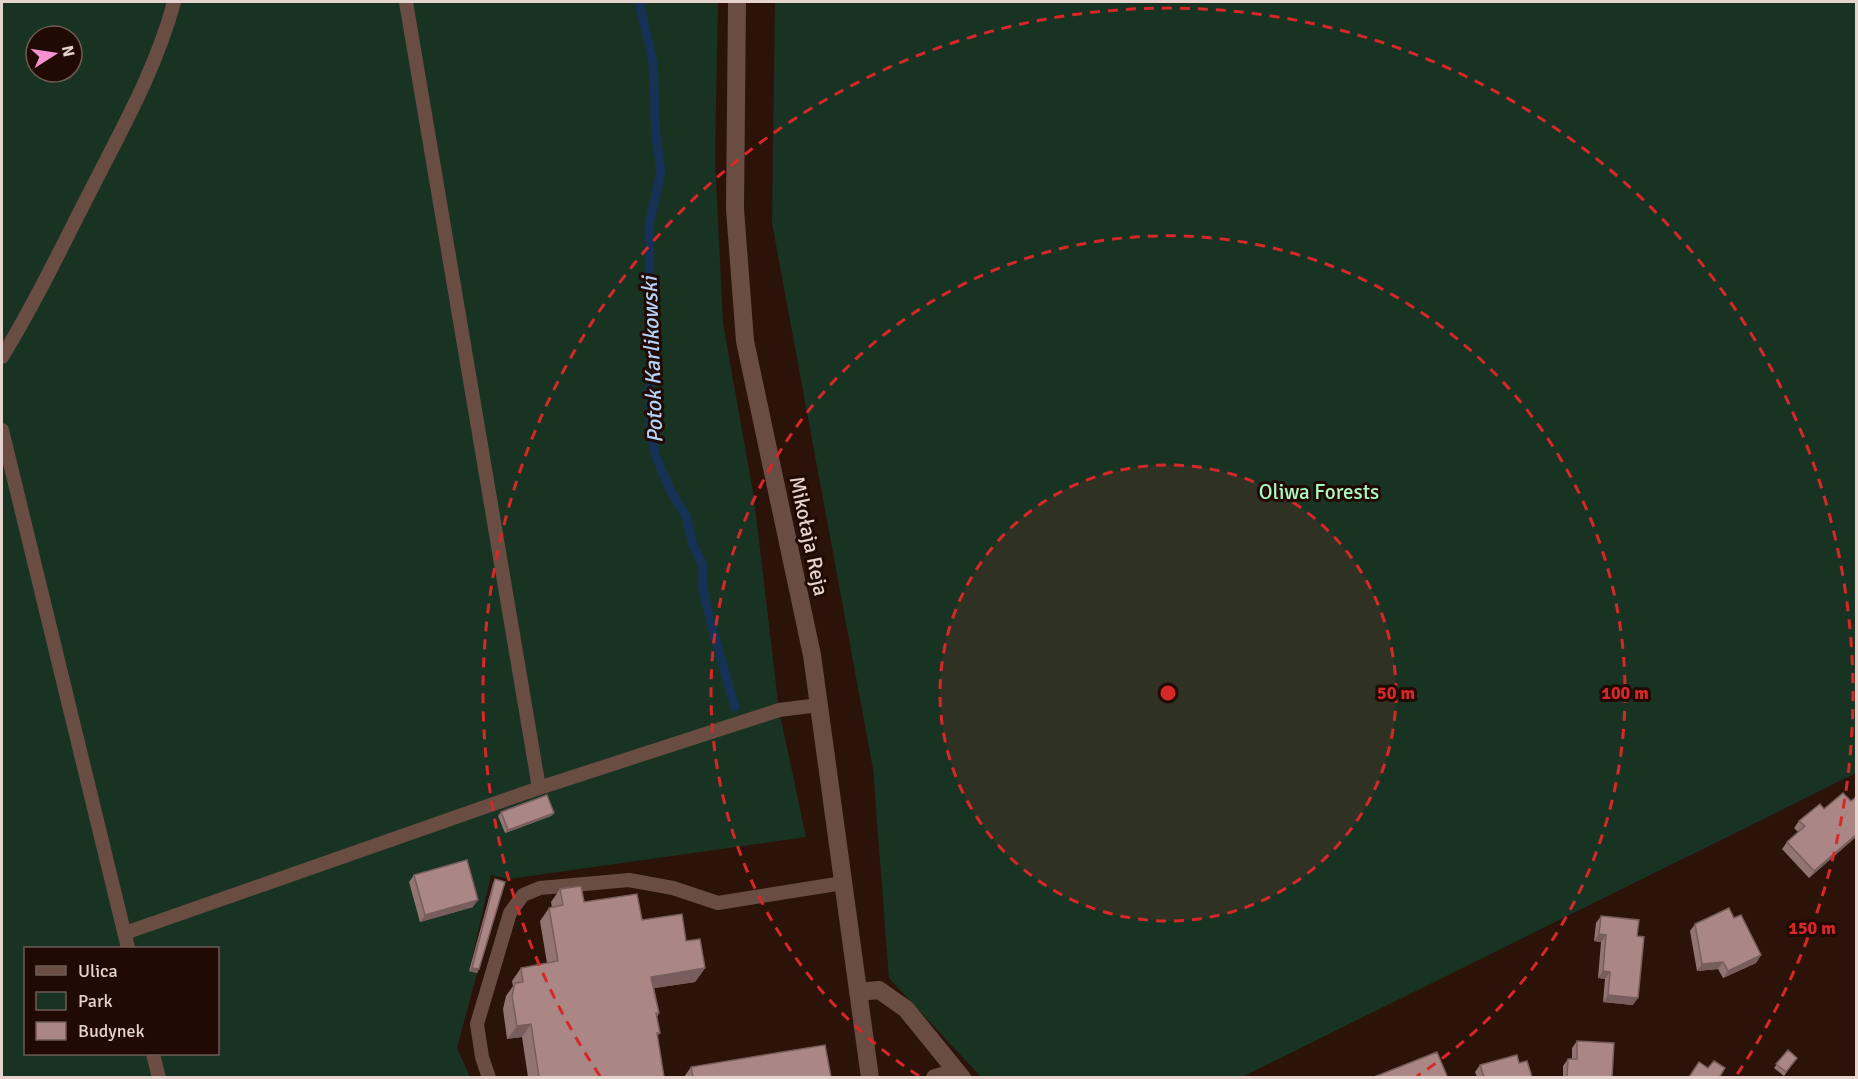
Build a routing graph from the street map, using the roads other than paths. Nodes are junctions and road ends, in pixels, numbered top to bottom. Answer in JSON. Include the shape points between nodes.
{"nodes":[{"id":1,"x":174,"y":2,"type":"edge"},
{"id":2,"x":406,"y":2,"type":"edge"},
{"id":3,"x":737,"y":2,"type":"edge"},
{"id":4,"x":2,"y":357,"type":"edge"},
{"id":5,"x":2,"y":430,"type":"edge"},
{"id":6,"x":819,"y":705,"type":"junction"},
{"id":7,"x":539,"y":788,"type":"junction"},
{"id":8,"x":843,"y":883,"type":"junction"},
{"id":9,"x":125,"y":933,"type":"junction"},
{"id":10,"x":128,"y":947,"type":"edge"},
{"id":11,"x":858,"y":992,"type":"junction"},
{"id":12,"x":154,"y":1055,"type":"edge"},
{"id":13,"x":959,"y":1075,"type":"edge"},
{"id":14,"x":159,"y":1077,"type":"edge"},
{"id":15,"x":489,"y":1077,"type":"edge"},
{"id":16,"x":870,"y":1077,"type":"edge"},
{"id":17,"x":935,"y":1077,"type":"edge"}],
"edges":[{"from":1,"to":4,"type":"lane","via":[[164,39],[141,91]]},
{"from":2,"to":7,"type":"lane"},
{"from":3,"to":6,"type":"street","name":"Mikołaja Reja","via":[[735,209],[745,341]]},
{"from":5,"to":9,"type":"lane"},
{"from":6,"to":7,"type":"lane","via":[[779,710]]},
{"from":6,"to":8,"type":"street","name":"Mikołaja Reja"},
{"from":7,"to":9,"type":"lane"},
{"from":8,"to":11,"type":"street","name":"Mikołaja Reja"},
{"from":8,"to":15,"type":"lane","via":[[718,903],[673,888],[629,880],[540,888],[523,895],[510,913],[477,1024]]},
{"from":9,"to":10,"type":"lane"},
{"from":11,"to":13,"type":"street","via":[[879,990],[906,1009]]},
{"from":11,"to":16,"type":"street","name":"Mikołaja Reja"},
{"from":12,"to":14,"type":"lane"},
{"from":13,"to":17,"type":"street"}]}
